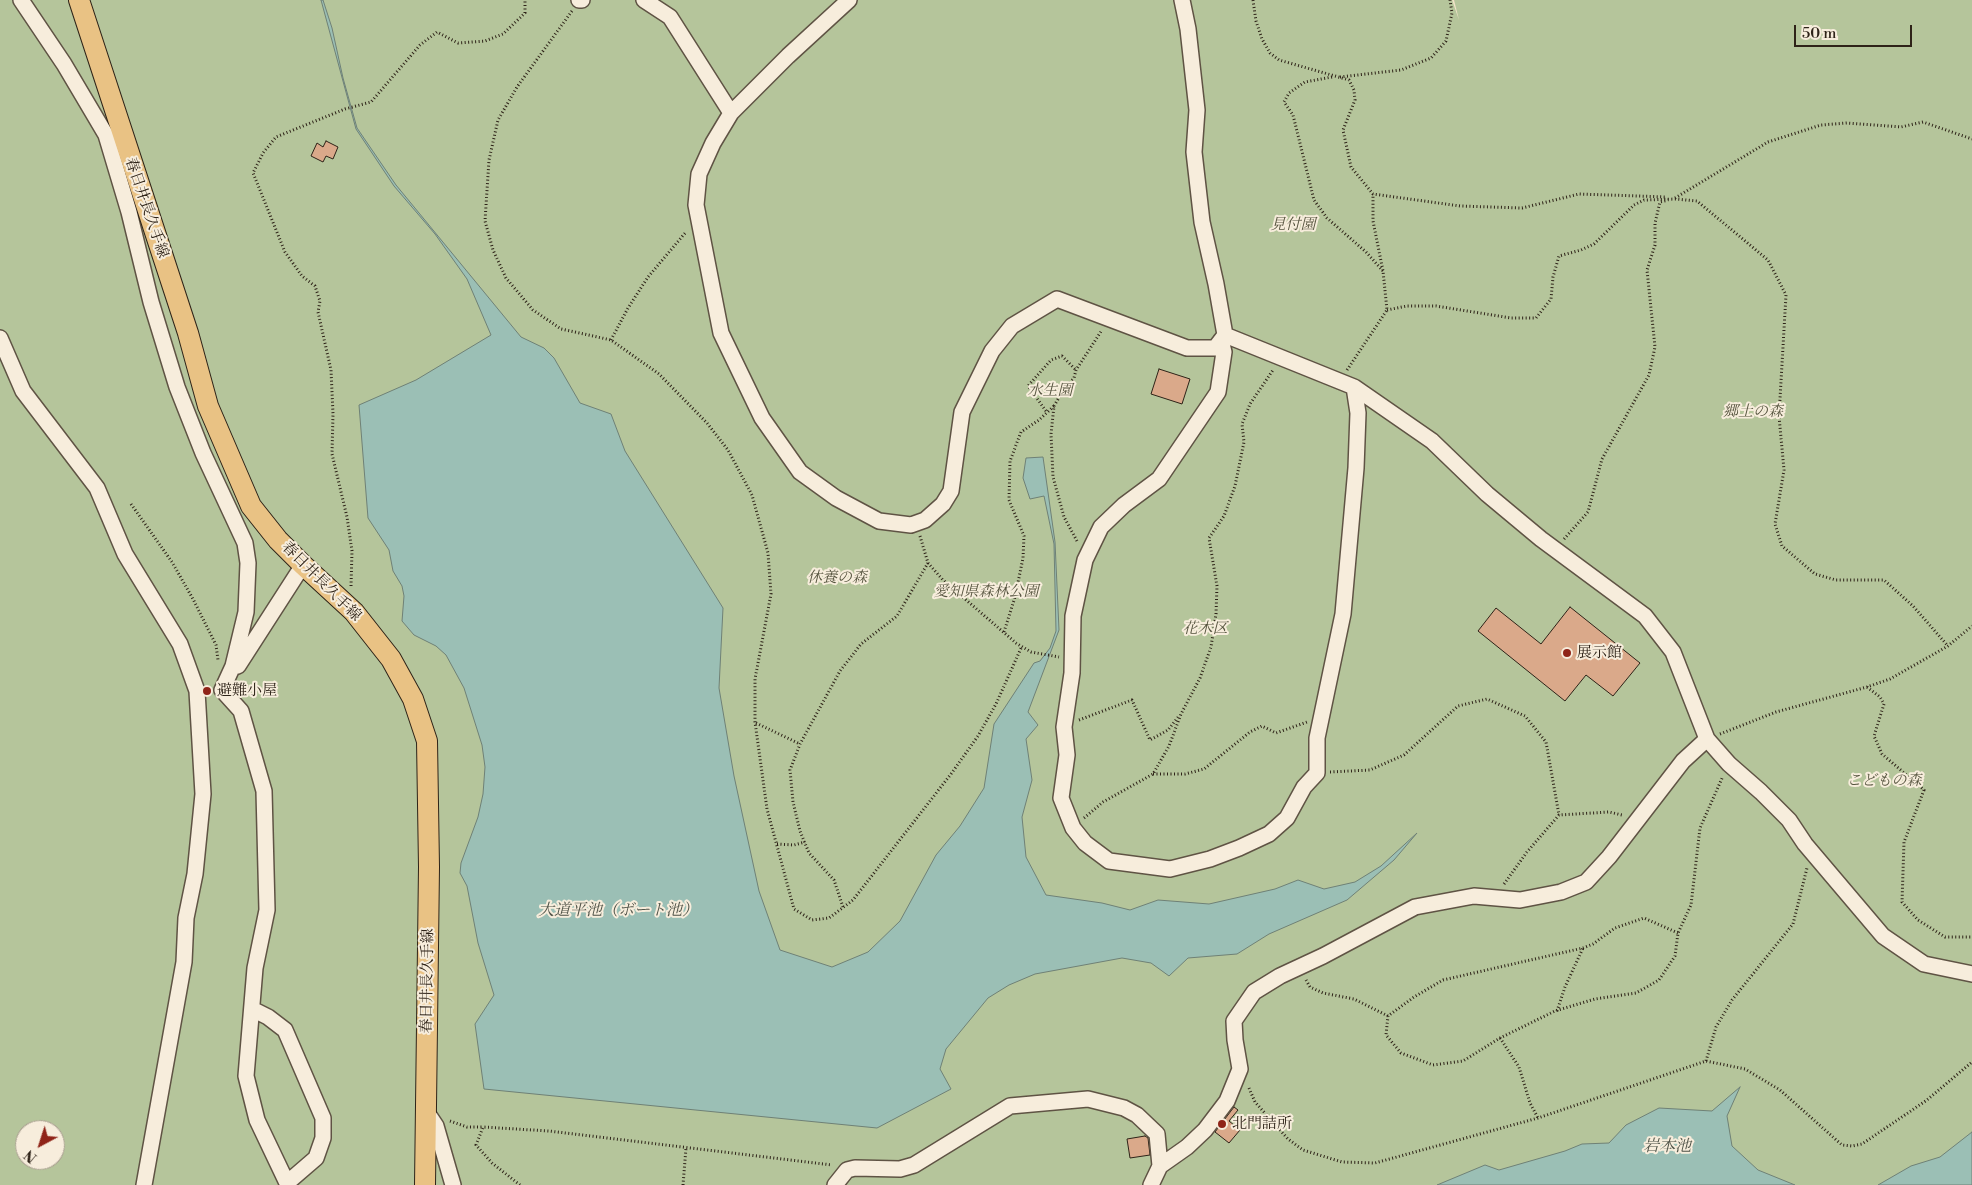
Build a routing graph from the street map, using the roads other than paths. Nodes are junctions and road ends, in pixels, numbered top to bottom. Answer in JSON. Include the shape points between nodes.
{"nodes":[{"id":1,"x":22,"y":0,"type":"edge"},
{"id":2,"x":78,"y":0,"type":"edge"},
{"id":3,"x":644,"y":0,"type":"edge"},
{"id":4,"x":849,"y":0,"type":"edge"},
{"id":5,"x":1182,"y":0,"type":"edge"},
{"id":6,"x":731,"y":114,"type":"junction"},
{"id":7,"x":1223,"y":337,"type":"junction"},
{"id":8,"x":0,"y":338,"type":"edge"},
{"id":9,"x":1354,"y":386,"type":"junction"},
{"id":10,"x":303,"y":565,"type":"junction"},
{"id":11,"x":222,"y":690,"type":"junction"},
{"id":12,"x":1707,"y":739,"type":"junction"},
{"id":13,"x":1972,"y":974,"type":"edge"},
{"id":14,"x":252,"y":1009,"type":"junction"},
{"id":15,"x":435,"y":1114,"type":"junction"},
{"id":16,"x":1160,"y":1166,"type":"junction"},
{"id":17,"x":287,"y":1184,"type":"edge"},
{"id":18,"x":144,"y":1185,"type":"edge"},
{"id":19,"x":425,"y":1185,"type":"edge"},
{"id":20,"x":453,"y":1185,"type":"edge"},
{"id":21,"x":836,"y":1185,"type":"edge"},
{"id":22,"x":1151,"y":1185,"type":"edge"}],
"edges":[{"from":1,"to":11,"type":"lane","via":[[106,135],[177,387],[244,543],[248,563],[246,612],[233,666]]},
{"from":2,"to":10,"type":"main road","name":"春日井長久手線","via":[[188,333],[208,406],[251,506]]},
{"from":3,"to":6,"type":"lane","via":[[670,17]]},
{"from":4,"to":6,"type":"lane"},
{"from":5,"to":7,"type":"lane","via":[[1197,110],[1194,152],[1202,222],[1216,284]]},
{"from":6,"to":7,"type":"lane","via":[[699,174],[696,206],[721,333],[762,418],[800,472],[836,498],[879,520],[911,525],[919,523],[943,504],[951,491],[962,412],[992,351],[1012,326],[1057,299],[1187,348],[1214,348]]},
{"from":7,"to":9,"type":"lane"},
{"from":7,"to":9,"type":"lane","via":[[1218,392],[1159,479],[1101,527],[1086,560],[1073,616],[1072,660],[1064,727],[1067,755],[1061,798],[1073,828],[1109,861],[1170,870],[1210,859],[1270,834],[1287,818],[1304,787],[1317,773],[1317,738],[1343,614],[1356,468],[1358,413]]},
{"from":8,"to":18,"type":"lane","via":[[23,391],[97,488],[126,554],[180,644],[197,691],[203,794],[196,874],[186,918],[184,962]]},
{"from":9,"to":12,"type":"lane","via":[[1432,441],[1487,494],[1556,551],[1645,616],[1673,652]]},
{"from":10,"to":11,"type":"lane"},
{"from":10,"to":15,"type":"main road","name":"春日井長久手線","via":[[354,612],[391,659],[413,699],[427,741]]},
{"from":11,"to":14,"type":"lane","via":[[241,712],[264,791],[268,910],[255,968]]},
{"from":12,"to":13,"type":"lane","via":[[1789,820],[1805,844],[1883,936],[1924,964]]},
{"from":12,"to":16,"type":"lane","via":[[1683,761],[1609,858],[1586,882],[1561,892],[1520,900],[1474,896],[1415,907],[1254,992],[1234,1021],[1240,1069],[1227,1101],[1205,1130]]},
{"from":14,"to":17,"type":"lane","via":[[246,1076],[257,1120]]},
{"from":14,"to":17,"type":"lane","via":[[285,1030],[323,1118],[323,1138],[316,1158]]},
{"from":15,"to":19,"type":"main road","name":"春日井長久手線"},
{"from":15,"to":20,"type":"lane"},
{"from":16,"to":21,"type":"lane","via":[[1157,1134],[1138,1115],[1088,1099],[1010,1106],[914,1165],[884,1170],[855,1168],[848,1170]]},
{"from":16,"to":22,"type":"lane"}]}
